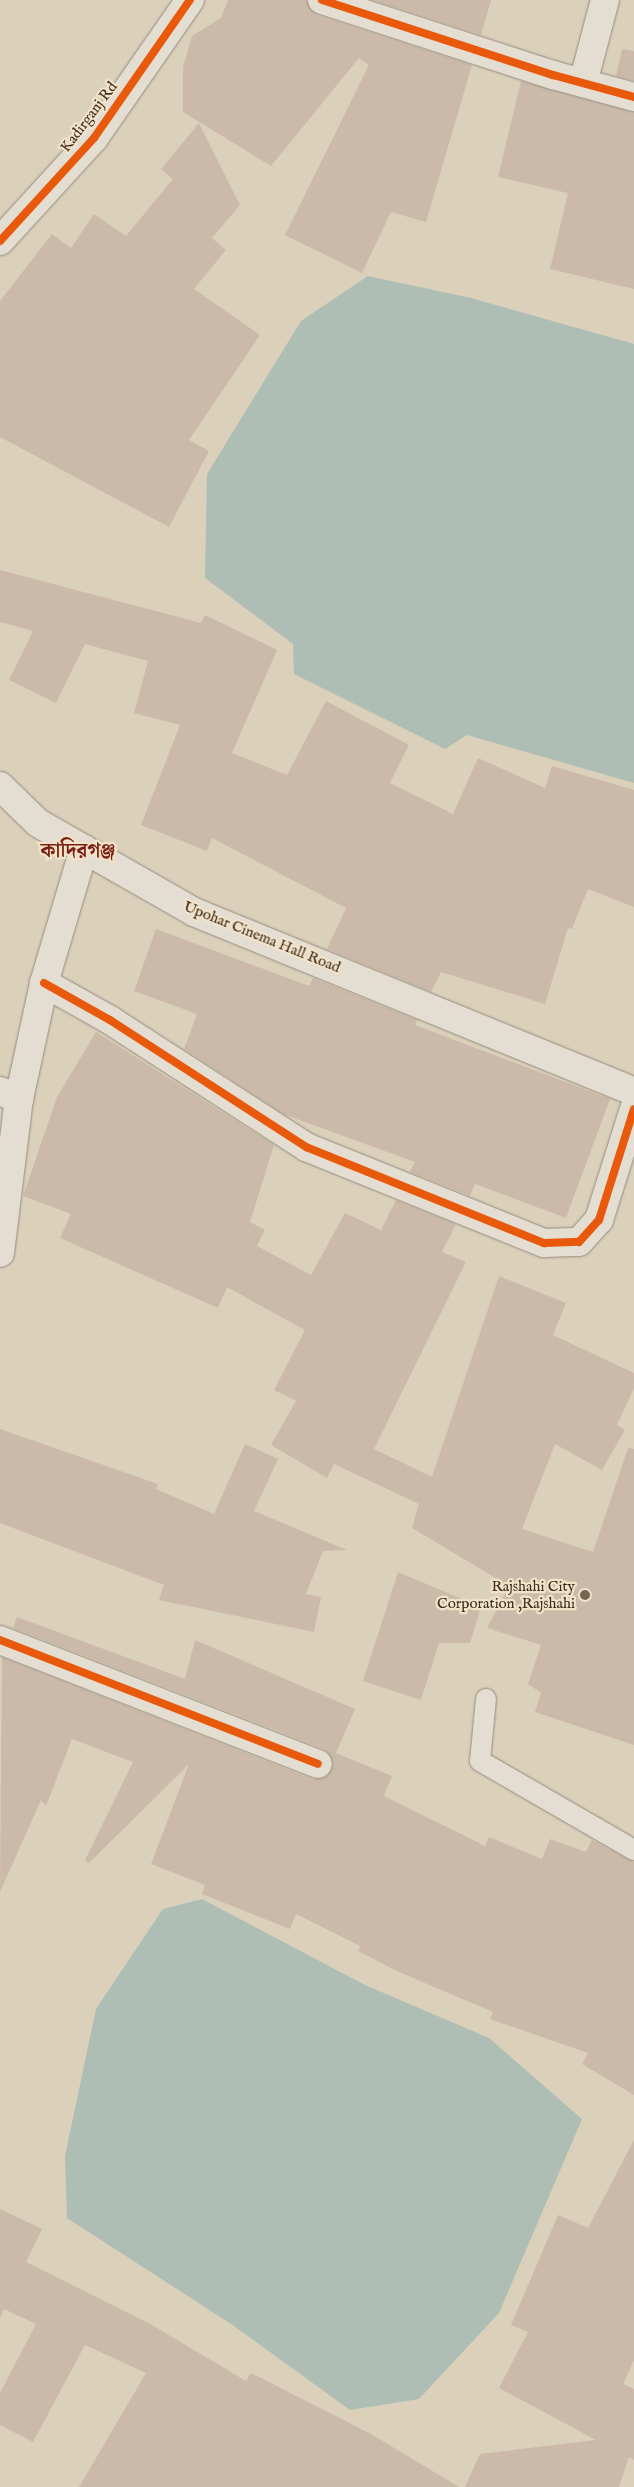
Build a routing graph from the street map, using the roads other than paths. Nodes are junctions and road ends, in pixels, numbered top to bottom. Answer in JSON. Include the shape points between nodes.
{"nodes":[{"id":1,"x":190,"y":0,"type":"edge"},
{"id":2,"x":322,"y":0,"type":"edge"},
{"id":3,"x":605,"y":0,"type":"edge"},
{"id":4,"x":583,"y":83,"type":"junction"},
{"id":5,"x":634,"y":96,"type":"edge"},
{"id":6,"x":0,"y":241,"type":"edge"},
{"id":7,"x":0,"y":786,"type":"edge"},
{"id":8,"x":84,"y":849,"type":"junction"},
{"id":9,"x":44,"y":983,"type":"junction"},
{"id":10,"x":634,"y":1092,"type":"edge"},
{"id":11,"x":10,"y":1095,"type":"edge"},
{"id":12,"x":634,"y":1109,"type":"edge"},
{"id":13,"x":0,"y":1252,"type":"edge"},
{"id":14,"x":0,"y":1640,"type":"edge"},
{"id":15,"x":486,"y":1699,"type":"dead end"},
{"id":16,"x":318,"y":1764,"type":"dead end"},
{"id":17,"x":634,"y":1850,"type":"edge"}],
"edges":[{"from":1,"to":6,"type":"street","name":"Kadirganj Rd","via":[[94,138]]},
{"from":2,"to":4,"type":"street"},
{"from":3,"to":4,"type":"street"},
{"from":4,"to":5,"type":"street"},
{"from":7,"to":8,"type":"street","name":"Upohar Cinema Hall Road","via":[[38,823]]},
{"from":8,"to":9,"type":"street"},
{"from":8,"to":10,"type":"street","name":"Upohar Cinema Hall Road","via":[[194,912]]},
{"from":9,"to":11,"type":"street"},
{"from":9,"to":12,"type":"street","via":[[110,1020],[306,1147],[544,1243],[579,1242],[598,1220]]},
{"from":11,"to":13,"type":"street"},
{"from":14,"to":16,"type":"street"},
{"from":15,"to":17,"type":"lane","via":[[480,1761]]}]}
